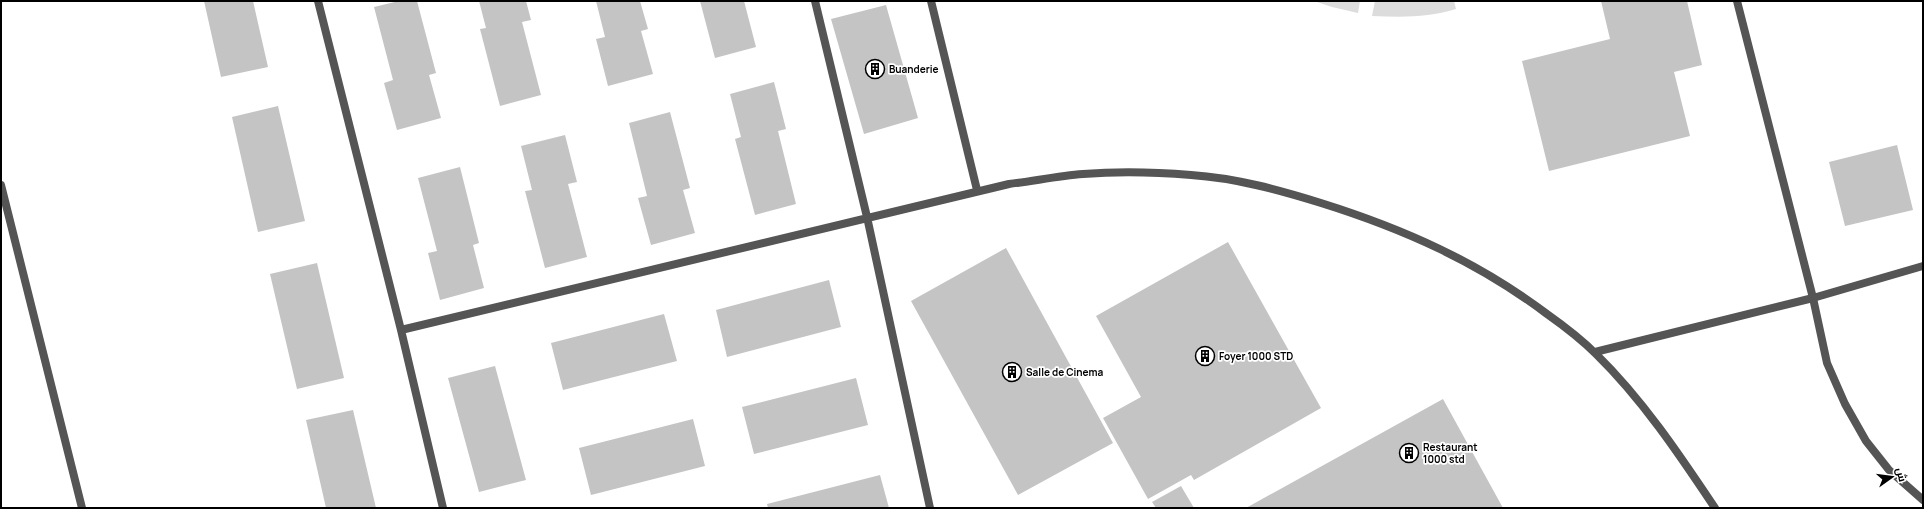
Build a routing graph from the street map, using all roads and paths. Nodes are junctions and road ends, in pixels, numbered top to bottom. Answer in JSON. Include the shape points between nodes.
{"nodes":[{"id":1,"x":318,"y":1,"type":"edge"},
{"id":2,"x":815,"y":1,"type":"edge"},
{"id":3,"x":931,"y":1,"type":"edge"},
{"id":4,"x":1737,"y":1,"type":"edge"},
{"id":5,"x":1,"y":185,"type":"edge"},
{"id":6,"x":977,"y":190,"type":"junction"},
{"id":7,"x":867,"y":217,"type":"junction"},
{"id":8,"x":1923,"y":266,"type":"edge"},
{"id":9,"x":1813,"y":298,"type":"junction"},
{"id":10,"x":400,"y":330,"type":"junction"},
{"id":11,"x":1595,"y":352,"type":"junction"},
{"id":12,"x":1923,"y":500,"type":"edge"},
{"id":13,"x":82,"y":508,"type":"edge"},
{"id":14,"x":443,"y":508,"type":"edge"},
{"id":15,"x":930,"y":508,"type":"edge"},
{"id":16,"x":1715,"y":508,"type":"edge"}],
"edges":[{"from":1,"to":10,"type":"street"},
{"from":2,"to":7,"type":"street"},
{"from":3,"to":6,"type":"street"},
{"from":4,"to":9,"type":"street"},
{"from":5,"to":13,"type":"street"},
{"from":6,"to":7,"type":"street"},
{"from":6,"to":11,"type":"street","via":[[1083,174],[1123,172],[1192,175],[1264,186],[1381,222],[1464,260],[1533,303]]},
{"from":7,"to":10,"type":"street"},
{"from":7,"to":15,"type":"street"},
{"from":8,"to":9,"type":"street"},
{"from":9,"to":11,"type":"street"},
{"from":9,"to":12,"type":"street","via":[[1828,363],[1845,404],[1866,441],[1889,470]]},
{"from":10,"to":14,"type":"street"},
{"from":11,"to":16,"type":"street","via":[[1632,392]]}]}
